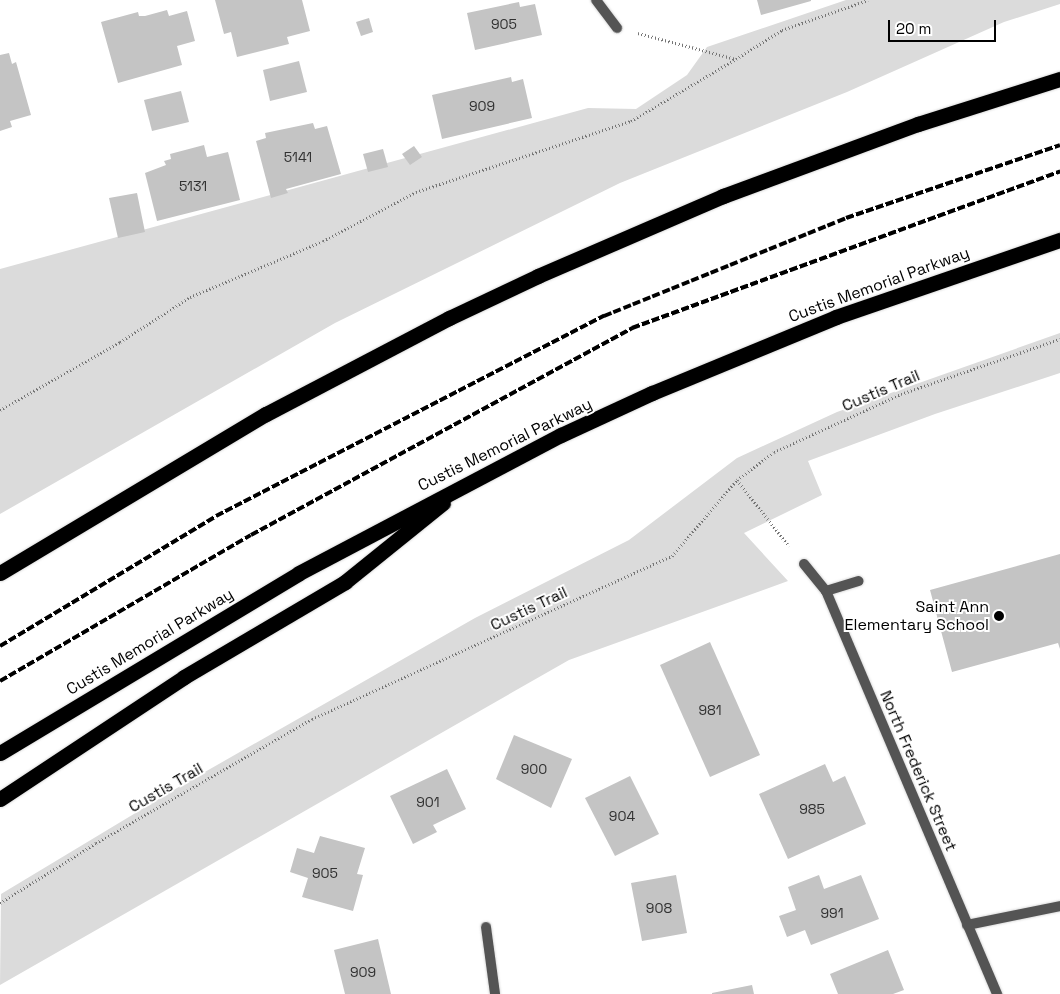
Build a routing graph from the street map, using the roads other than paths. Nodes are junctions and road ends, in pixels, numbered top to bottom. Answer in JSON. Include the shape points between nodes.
{"nodes":[{"id":1,"x":596,"y":0,"type":"edge"},
{"id":2,"x":617,"y":28,"type":"road end"},
{"id":3,"x":1060,"y":79,"type":"edge"},
{"id":4,"x":1060,"y":240,"type":"edge"},
{"id":5,"x":470,"y":481,"type":"junction"},
{"id":6,"x":804,"y":564,"type":"road end"},
{"id":7,"x":0,"y":573,"type":"edge"},
{"id":8,"x":859,"y":582,"type":"dead end"},
{"id":9,"x":826,"y":591,"type":"junction"},
{"id":10,"x":0,"y":752,"type":"edge"},
{"id":11,"x":0,"y":799,"type":"edge"},
{"id":12,"x":1060,"y":906,"type":"edge"},
{"id":13,"x":967,"y":925,"type":"junction"},
{"id":14,"x":486,"y":928,"type":"dead end"},
{"id":15,"x":495,"y":994,"type":"edge"},
{"id":16,"x":997,"y":994,"type":"edge"}],
"edges":[{"from":1,"to":2,"type":"street"},
{"from":3,"to":7,"type":"highway","via":[[918,124],[723,196],[529,280],[448,318],[266,414]]},
{"from":4,"to":5,"type":"highway","name":"Custis Memorial Parkway","via":[[925,285],[745,354],[652,393]]},
{"from":5,"to":10,"type":"highway","name":"Custis Memorial Parkway","via":[[299,573]]},
{"from":5,"to":11,"type":"highway","via":[[345,582],[184,677]]},
{"from":6,"to":9,"type":"street","name":"North Frederick Street"},
{"from":8,"to":9,"type":"street"},
{"from":9,"to":13,"type":"street","name":"North Frederick Street"},
{"from":12,"to":13,"type":"street"},
{"from":13,"to":16,"type":"street","name":"North Frederick Street"},
{"from":14,"to":15,"type":"street"}]}
